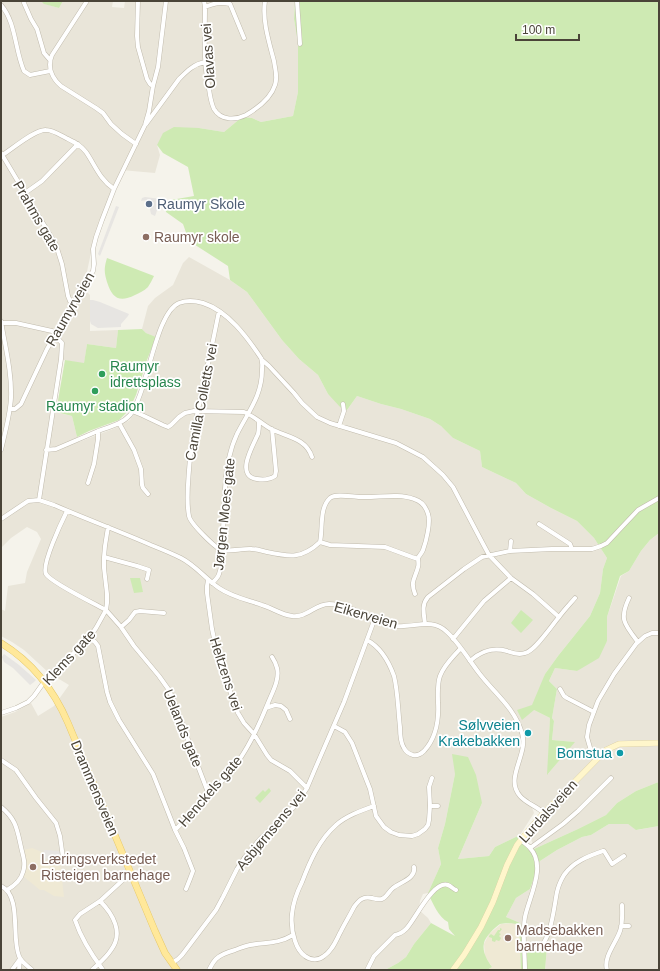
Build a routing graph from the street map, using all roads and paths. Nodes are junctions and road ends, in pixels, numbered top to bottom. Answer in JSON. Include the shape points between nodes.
{"nodes":[{"id":1,"x":87,"y":1,"type":"edge"},
{"id":2,"x":138,"y":1,"type":"edge"},
{"id":3,"x":166,"y":1,"type":"edge"},
{"id":4,"x":204,"y":1,"type":"edge"},
{"id":5,"x":265,"y":1,"type":"edge"},
{"id":6,"x":297,"y":1,"type":"edge"},
{"id":7,"x":24,"y":3,"type":"dead end"},
{"id":8,"x":232,"y":3,"type":"edge"},
{"id":9,"x":1,"y":5,"type":"edge"},
{"id":10,"x":205,"y":7,"type":"junction"},
{"id":11,"x":244,"y":38,"type":"dead end"},
{"id":12,"x":300,"y":44,"type":"dead end"},
{"id":13,"x":50,"y":60,"type":"junction"},
{"id":14,"x":205,"y":62,"type":"junction"},
{"id":15,"x":50,"y":71,"type":"junction"},
{"id":16,"x":153,"y":86,"type":"junction"},
{"id":17,"x":145,"y":126,"type":"junction"},
{"id":18,"x":78,"y":144,"type":"junction"},
{"id":19,"x":136,"y":144,"type":"junction"},
{"id":20,"x":1,"y":155,"type":"edge"},
{"id":21,"x":114,"y":189,"type":"junction"},
{"id":22,"x":25,"y":193,"type":"junction"},
{"id":23,"x":73,"y":304,"type":"junction"},
{"id":24,"x":219,"y":311,"type":"junction"},
{"id":25,"x":1,"y":322,"type":"edge"},
{"id":26,"x":55,"y":335,"type":"junction"},
{"id":27,"x":262,"y":360,"type":"junction"},
{"id":28,"x":343,"y":404,"type":"dead end"},
{"id":29,"x":10,"y":409,"type":"junction"},
{"id":30,"x":132,"y":411,"type":"junction"},
{"id":31,"x":198,"y":411,"type":"junction"},
{"id":32,"x":248,"y":414,"type":"junction"},
{"id":33,"x":259,"y":422,"type":"junction"},
{"id":34,"x":119,"y":423,"type":"junction"},
{"id":35,"x":339,"y":426,"type":"junction"},
{"id":36,"x":272,"y":429,"type":"junction"},
{"id":37,"x":98,"y":432,"type":"junction"},
{"id":38,"x":1,"y":450,"type":"edge"},
{"id":39,"x":46,"y":450,"type":"junction"},
{"id":40,"x":312,"y":457,"type":"dead end"},
{"id":41,"x":88,"y":483,"type":"dead end"},
{"id":42,"x":148,"y":494,"type":"dead end"},
{"id":43,"x":659,"y":498,"type":"edge"},
{"id":44,"x":38,"y":500,"type":"junction"},
{"id":45,"x":67,"y":511,"type":"junction"},
{"id":46,"x":1,"y":519,"type":"edge"},
{"id":47,"x":539,"y":524,"type":"dead end"},
{"id":48,"x":108,"y":528,"type":"junction"},
{"id":49,"x":511,"y":541,"type":"dead end"},
{"id":50,"x":320,"y":542,"type":"junction"},
{"id":51,"x":572,"y":549,"type":"junction"},
{"id":52,"x":222,"y":550,"type":"junction"},
{"id":53,"x":510,"y":551,"type":"junction"},
{"id":54,"x":489,"y":555,"type":"junction"},
{"id":55,"x":104,"y":557,"type":"junction"},
{"id":56,"x":418,"y":559,"type":"junction"},
{"id":57,"x":511,"y":578,"type":"junction"},
{"id":58,"x":147,"y":579,"type":"dead end"},
{"id":59,"x":210,"y":582,"type":"junction"},
{"id":60,"x":415,"y":594,"type":"dead end"},
{"id":61,"x":575,"y":598,"type":"dead end"},
{"id":62,"x":629,"y":598,"type":"dead end"},
{"id":63,"x":106,"y":610,"type":"junction"},
{"id":64,"x":164,"y":613,"type":"dead end"},
{"id":65,"x":559,"y":617,"type":"junction"},
{"id":66,"x":375,"y":618,"type":"junction"},
{"id":67,"x":425,"y":624,"type":"junction"},
{"id":68,"x":121,"y":627,"type":"junction"},
{"id":69,"x":659,"y":633,"type":"edge"},
{"id":70,"x":89,"y":638,"type":"junction"},
{"id":71,"x":453,"y":639,"type":"junction"},
{"id":72,"x":367,"y":640,"type":"junction"},
{"id":73,"x":638,"y":642,"type":"junction"},
{"id":74,"x":1,"y":643,"type":"edge"},
{"id":75,"x":460,"y":649,"type":"junction"},
{"id":76,"x":272,"y":657,"type":"dead end"},
{"id":77,"x":470,"y":661,"type":"junction"},
{"id":78,"x":44,"y":682,"type":"junction"},
{"id":79,"x":560,"y":689,"type":"dead end"},
{"id":80,"x":266,"y":708,"type":"junction"},
{"id":81,"x":594,"y":712,"type":"junction"},
{"id":82,"x":1,"y":713,"type":"edge"},
{"id":83,"x":290,"y":718,"type":"dead end"},
{"id":84,"x":334,"y":726,"type":"junction"},
{"id":85,"x":254,"y":734,"type":"junction"},
{"id":86,"x":659,"y":743,"type":"edge"},
{"id":87,"x":596,"y":758,"type":"junction"},
{"id":88,"x":1,"y":760,"type":"edge"},
{"id":89,"x":432,"y":778,"type":"dead end"},
{"id":90,"x":611,"y":778,"type":"dead end"},
{"id":91,"x":306,"y":788,"type":"junction"},
{"id":92,"x":209,"y":795,"type":"junction"},
{"id":93,"x":374,"y":806,"type":"junction"},
{"id":94,"x":430,"y":806,"type":"junction"},
{"id":95,"x":438,"y":806,"type":"dead end"},
{"id":96,"x":1,"y":807,"type":"edge"},
{"id":97,"x":544,"y":813,"type":"junction"},
{"id":98,"x":175,"y":830,"type":"junction"},
{"id":99,"x":520,"y":840,"type":"junction"},
{"id":100,"x":530,"y":848,"type":"junction"},
{"id":101,"x":624,"y":856,"type":"dead end"},
{"id":102,"x":63,"y":858,"type":"dead end"},
{"id":103,"x":414,"y":867,"type":"dead end"},
{"id":104,"x":124,"y":879,"type":"dead end"},
{"id":105,"x":1,"y":886,"type":"edge"},
{"id":106,"x":186,"y":889,"type":"dead end"},
{"id":107,"x":7,"y":890,"type":"junction"},
{"id":108,"x":456,"y":890,"type":"dead end"},
{"id":109,"x":100,"y":901,"type":"junction"},
{"id":110,"x":622,"y":905,"type":"dead end"},
{"id":111,"x":72,"y":916,"type":"dead end"},
{"id":112,"x":75,"y":920,"type":"junction"},
{"id":113,"x":621,"y":926,"type":"junction"},
{"id":114,"x":629,"y":926,"type":"dead end"},
{"id":115,"x":293,"y":935,"type":"junction"},
{"id":116,"x":525,"y":948,"type":"junction"},
{"id":117,"x":20,"y":959,"type":"junction"},
{"id":118,"x":172,"y":963,"type":"junction"},
{"id":119,"x":98,"y":964,"type":"junction"},
{"id":120,"x":12,"y":970,"type":"edge"},
{"id":121,"x":19,"y":970,"type":"edge"},
{"id":122,"x":32,"y":970,"type":"edge"},
{"id":123,"x":92,"y":970,"type":"edge"},
{"id":124,"x":103,"y":970,"type":"edge"},
{"id":125,"x":177,"y":970,"type":"edge"},
{"id":126,"x":209,"y":970,"type":"edge"},
{"id":127,"x":367,"y":970,"type":"edge"},
{"id":128,"x":453,"y":970,"type":"edge"},
{"id":129,"x":525,"y":970,"type":"edge"},
{"id":130,"x":607,"y":970,"type":"edge"}],
"edges":[{"from":1,"to":13,"type":"street"},
{"from":2,"to":16,"type":"street","via":[[138,46],[147,80]]},
{"from":3,"to":16,"type":"street","name":"Raumyrveien","via":[[158,67]]},
{"from":4,"to":10,"type":"street","name":"Olavas vei"},
{"from":5,"to":14,"type":"street","name":"Olavas vei","via":[[265,22],[276,81],[275,87],[261,104],[241,118],[230,119],[219,114],[211,101]]},
{"from":6,"to":12,"type":"street"},
{"from":7,"to":13,"type":"street","via":[[38,29],[44,53]]},
{"from":8,"to":10,"type":"street","name":"Olavas vei","via":[[219,2]]},
{"from":8,"to":11,"type":"street","name":"Olavas vei"},
{"from":9,"to":15,"type":"street","via":[[10,21],[24,71],[30,75]]},
{"from":10,"to":14,"type":"street","name":"Olavas vei"},
{"from":13,"to":15,"type":"street"},
{"from":14,"to":17,"type":"street","via":[[192,67],[179,79]]},
{"from":15,"to":19,"type":"street","via":[[57,83],[103,113],[122,134]]},
{"from":16,"to":17,"type":"street","name":"Raumyrveien"},
{"from":17,"to":19,"type":"street","name":"Raumyrveien"},
{"from":18,"to":20,"type":"street","via":[[54,132],[42,130]]},
{"from":18,"to":21,"type":"street","via":[[87,152],[106,183]]},
{"from":18,"to":22,"type":"street","via":[[42,181]]},
{"from":19,"to":21,"type":"street","name":"Raumyrveien"},
{"from":20,"to":22,"type":"street","name":"Prahms gate"},
{"from":21,"to":23,"type":"street","name":"Raumyrveien","via":[[94,244],[93,271]]},
{"from":22,"to":23,"type":"street","name":"Prahms gate","via":[[56,245],[68,296]]},
{"from":23,"to":26,"type":"street","name":"Raumyrveien"},
{"from":24,"to":27,"type":"street","via":[[242,332]]},
{"from":24,"to":30,"type":"street","via":[[212,306],[191,301],[179,303],[170,311],[161,328]]},
{"from":24,"to":31,"type":"street","name":"Camilla Colletts vei"},
{"from":25,"to":26,"type":"street","via":[[52,331]]},
{"from":25,"to":29,"type":"street","via":[[9,365]]},
{"from":26,"to":29,"type":"street","name":"Raumyrveien","via":[[21,404],[15,409]]},
{"from":26,"to":39,"type":"street","via":[[62,347]]},
{"from":27,"to":32,"type":"street","name":"Jørgen Moes gate","via":[[260,391]]},
{"from":27,"to":35,"type":"street","via":[[316,417]]},
{"from":28,"to":35,"type":"street","via":[[344,411]]},
{"from":29,"to":38,"type":"street"},
{"from":30,"to":31,"type":"street","via":[[168,427],[186,413]]},
{"from":30,"to":34,"type":"street"},
{"from":31,"to":32,"type":"street","via":[[238,411]]},
{"from":31,"to":52,"type":"street","name":"Camilla Colletts vei","via":[[190,453],[188,515],[192,523]]},
{"from":32,"to":33,"type":"street"},
{"from":32,"to":52,"type":"street","name":"Jørgen Moes gate","via":[[236,435],[228,463]]},
{"from":33,"to":36,"type":"street"},
{"from":33,"to":36,"type":"street","via":[[246,466],[247,473],[255,479],[275,476]]},
{"from":34,"to":37,"type":"street"},
{"from":34,"to":42,"type":"street","via":[[134,450],[141,469],[142,485]]},
{"from":35,"to":54,"type":"street","via":[[396,443],[423,458],[443,475],[453,487]]},
{"from":36,"to":40,"type":"street","via":[[303,443],[308,447]]},
{"from":37,"to":39,"type":"street","via":[[56,449]]},
{"from":37,"to":41,"type":"street","via":[[94,464]]},
{"from":39,"to":44,"type":"street"},
{"from":43,"to":51,"type":"street","via":[[638,510],[608,543],[592,549]]},
{"from":44,"to":45,"type":"street","name":"Eikerveien"},
{"from":44,"to":46,"type":"street","via":[[28,501]]},
{"from":45,"to":48,"type":"street","name":"Eikerveien"},
{"from":45,"to":63,"type":"street","name":"Uelands gate","via":[[52,544],[45,566],[46,574]]},
{"from":47,"to":51,"type":"street","via":[[568,542]]},
{"from":48,"to":55,"type":"street","name":"Klems gate"},
{"from":48,"to":59,"type":"street","name":"Eikerveien","via":[[182,558]]},
{"from":49,"to":53,"type":"street"},
{"from":50,"to":52,"type":"street","via":[[307,553],[296,556],[251,549]]},
{"from":50,"to":56,"type":"street","via":[[330,545],[385,547]]},
{"from":50,"to":56,"type":"street","via":[[322,519],[331,497],[405,496],[424,505],[428,514],[428,528]]},
{"from":51,"to":53,"type":"street"},
{"from":52,"to":59,"type":"street","name":"Jørgen Moes gate","via":[[219,575]]},
{"from":53,"to":54,"type":"street"},
{"from":54,"to":57,"type":"street"},
{"from":54,"to":67,"type":"street","via":[[474,562],[428,597],[423,605]]},
{"from":55,"to":58,"type":"street","via":[[148,570]]},
{"from":55,"to":63,"type":"street","name":"Klems gate","via":[[108,594]]},
{"from":56,"to":60,"type":"street","via":[[412,585]]},
{"from":57,"to":65,"type":"street"},
{"from":57,"to":71,"type":"street","via":[[484,600]]},
{"from":59,"to":66,"type":"street","name":"Eikerveien","via":[[228,593],[292,616],[305,615],[322,605],[331,604]]},
{"from":59,"to":85,"type":"street","name":"Heltzens vei","via":[[207,586],[208,602],[218,654],[238,713]]},
{"from":61,"to":65,"type":"street"},
{"from":62,"to":73,"type":"street","via":[[624,610],[624,620]]},
{"from":63,"to":68,"type":"street","name":"Uelands gate"},
{"from":63,"to":70,"type":"street","name":"Klems gate"},
{"from":64,"to":68,"type":"street","via":[[135,612]]},
{"from":65,"to":77,"type":"street","via":[[540,641],[526,653],[496,649],[484,652]]},
{"from":66,"to":67,"type":"street","name":"Eikerveien","via":[[398,626]]},
{"from":66,"to":72,"type":"street","name":"Asbjørnsens vei"},
{"from":67,"to":71,"type":"street","name":"Eikerveien","via":[[441,627]]},
{"from":68,"to":92,"type":"street","name":"Uelands gate","via":[[169,690]]},
{"from":69,"to":73,"type":"street","via":[[649,634]]},
{"from":70,"to":78,"type":"street","name":"Klems gate"},
{"from":70,"to":98,"type":"street","via":[[98,646],[110,702],[153,774]]},
{"from":71,"to":75,"type":"street","name":"Eikerveien"},
{"from":72,"to":75,"type":"street","via":[[379,648],[394,677],[403,747],[410,755],[416,756],[423,753],[431,741],[438,722],[440,677]]},
{"from":72,"to":84,"type":"street","name":"Asbjørnsens vei"},
{"from":73,"to":81,"type":"street","via":[[608,684]]},
{"from":74,"to":78,"type":"main road","name":"Drammensveien","via":[[24,660]]},
{"from":75,"to":77,"type":"street","name":"Eikerveien"},
{"from":76,"to":80,"type":"street","name":"Henckels gate","via":[[278,674]]},
{"from":77,"to":97,"type":"street","name":"Eikerveien","via":[[518,722],[523,735],[523,745],[514,778],[515,788],[522,798]]},
{"from":78,"to":82,"type":"street","name":"Klems gate","via":[[28,702]]},
{"from":78,"to":118,"type":"main road","name":"Drammensveien","via":[[65,715],[151,922]]},
{"from":79,"to":81,"type":"street","via":[[564,696]]},
{"from":80,"to":83,"type":"street","via":[[281,706]]},
{"from":80,"to":85,"type":"street","name":"Henckels gate"},
{"from":81,"to":87,"type":"street","via":[[587,737]]},
{"from":84,"to":91,"type":"street","name":"Asbjørnsens vei"},
{"from":84,"to":93,"type":"street","via":[[345,732],[352,743]]},
{"from":85,"to":91,"type":"street","name":"Heltzens vei","via":[[271,760],[290,771]]},
{"from":85,"to":92,"type":"street","name":"Henckels gate","via":[[237,762]]},
{"from":86,"to":87,"type":"main road","name":"Lurdalsveien","via":[[619,744]]},
{"from":87,"to":97,"type":"main road","name":"Lurdalsveien"},
{"from":88,"to":102,"type":"street","via":[[16,770],[56,823]]},
{"from":89,"to":94,"type":"street","via":[[429,787]]},
{"from":90,"to":100,"type":"street","via":[[563,824]]},
{"from":91,"to":118,"type":"street","name":"Asbjørnsens vei","via":[[296,805],[245,857],[216,910],[182,955]]},
{"from":92,"to":98,"type":"street","name":"Henckels gate"},
{"from":93,"to":94,"type":"street","via":[[376,816],[384,827],[405,836],[418,834],[425,829]]},
{"from":93,"to":115,"type":"street","via":[[340,821],[318,846],[296,896],[292,914]]},
{"from":94,"to":95,"type":"street"},
{"from":96,"to":107,"type":"street","via":[[14,821],[25,861],[20,879]]},
{"from":97,"to":99,"type":"main road","name":"Lurdalsveien"},
{"from":98,"to":106,"type":"street","via":[[193,871]]},
{"from":99,"to":100,"type":"street"},
{"from":99,"to":128,"type":"main road","name":"Lurdalsveien","via":[[506,865],[481,927]]},
{"from":100,"to":116,"type":"street","via":[[536,859],[536,875],[525,917]]},
{"from":101,"to":116,"type":"street","via":[[612,864],[603,851],[574,865],[564,875],[557,890],[544,942],[538,948]]},
{"from":103,"to":115,"type":"street","via":[[410,877],[393,888],[384,898],[366,898],[357,902],[333,946],[320,959],[307,958],[299,950]]},
{"from":104,"to":109,"type":"street"},
{"from":105,"to":107,"type":"street"},
{"from":107,"to":117,"type":"street","via":[[14,904],[16,945]]},
{"from":108,"to":127,"type":"street","via":[[448,885],[438,887],[409,926],[395,935],[374,956]]},
{"from":109,"to":112,"type":"street"},
{"from":109,"to":119,"type":"street","via":[[114,919],[117,933],[115,944]]},
{"from":110,"to":113,"type":"street"},
{"from":111,"to":112,"type":"street"},
{"from":112,"to":119,"type":"street","via":[[79,932]]},
{"from":113,"to":114,"type":"street"},
{"from":113,"to":130,"type":"street","via":[[606,960]]},
{"from":115,"to":126,"type":"street","via":[[273,943],[249,945],[228,952],[215,960]]},
{"from":116,"to":129,"type":"street"},
{"from":117,"to":120,"type":"street"},
{"from":117,"to":121,"type":"street"},
{"from":117,"to":122,"type":"street"},
{"from":118,"to":125,"type":"main road","name":"Drammensveien"},
{"from":119,"to":123,"type":"street"},
{"from":119,"to":124,"type":"street"}]}
